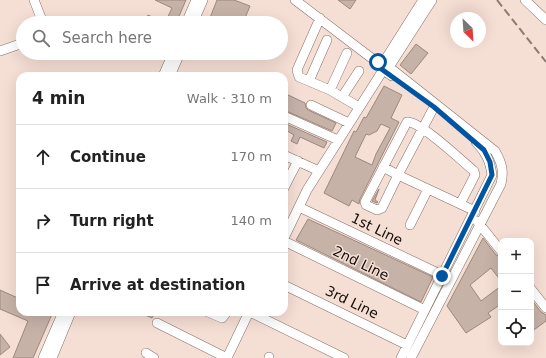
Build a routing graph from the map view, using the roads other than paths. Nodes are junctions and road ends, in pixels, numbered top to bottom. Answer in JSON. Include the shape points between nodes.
{"nodes":[{"id":1,"x":34,"y":0,"type":"edge"},
{"id":2,"x":196,"y":0,"type":"edge"},
{"id":3,"x":203,"y":0,"type":"edge"},
{"id":4,"x":295,"y":0,"type":"edge"},
{"id":5,"x":423,"y":0,"type":"edge"},
{"id":6,"x":432,"y":0,"type":"edge"},
{"id":7,"x":525,"y":0,"type":"edge"},
{"id":8,"x":534,"y":0,"type":"edge"},
{"id":9,"x":40,"y":16,"type":"edge"},
{"id":10,"x":189,"y":16,"type":"edge"},
{"id":11,"x":196,"y":16,"type":"edge"},
{"id":12,"x":320,"y":18,"type":"junction"},
{"id":13,"x":544,"y":18,"type":"edge"},
{"id":14,"x":327,"y":40,"type":"dead end"},
{"id":15,"x":16,"y":45,"type":"edge"},
{"id":16,"x":0,"y":51,"type":"edge"},
{"id":17,"x":347,"y":53,"type":"dead end"},
{"id":18,"x":170,"y":60,"type":"edge"},
{"id":19,"x":177,"y":60,"type":"edge"},
{"id":20,"x":383,"y":68,"type":"junction"},
{"id":21,"x":359,"y":71,"type":"dead end"},
{"id":22,"x":165,"y":72,"type":"edge"},
{"id":23,"x":172,"y":72,"type":"edge"},
{"id":24,"x":309,"y":81,"type":"junction"},
{"id":25,"x":330,"y":90,"type":"junction"},
{"id":26,"x":342,"y":97,"type":"junction"},
{"id":27,"x":311,"y":104,"type":"dead end"},
{"id":28,"x":359,"y":107,"type":"junction"},
{"id":29,"x":434,"y":107,"type":"junction"},
{"id":30,"x":288,"y":118,"type":"edge"},
{"id":31,"x":349,"y":123,"type":"junction"},
{"id":32,"x":423,"y":128,"type":"junction"},
{"id":33,"x":338,"y":140,"type":"junction"},
{"id":34,"x":288,"y":157,"type":"edge"},
{"id":35,"x":298,"y":161,"type":"junction"},
{"id":36,"x":383,"y":167,"type":"junction"},
{"id":37,"x":319,"y":171,"type":"junction"},
{"id":38,"x":398,"y":175,"type":"junction"},
{"id":39,"x":288,"y":176,"type":"edge"},
{"id":40,"x":428,"y":189,"type":"junction"},
{"id":41,"x":460,"y":204,"type":"junction"},
{"id":42,"x":299,"y":207,"type":"junction"},
{"id":43,"x":474,"y":213,"type":"junction"},
{"id":44,"x":480,"y":224,"type":"junction"},
{"id":45,"x":410,"y":225,"type":"dead end"},
{"id":46,"x":288,"y":230,"type":"edge"},
{"id":47,"x":288,"y":244,"type":"edge"},
{"id":48,"x":498,"y":247,"type":"edge"},
{"id":49,"x":442,"y":276,"type":"junction"},
{"id":50,"x":288,"y":286,"type":"edge"},
{"id":51,"x":534,"y":293,"type":"edge"},
{"id":52,"x":546,"y":308,"type":"edge"},
{"id":53,"x":425,"y":310,"type":"junction"},
{"id":54,"x":61,"y":316,"type":"edge"},
{"id":55,"x":69,"y":316,"type":"edge"},
{"id":56,"x":247,"y":316,"type":"edge"},
{"id":57,"x":257,"y":316,"type":"edge"},
{"id":58,"x":157,"y":323,"type":"dead end"},
{"id":59,"x":407,"y":345,"type":"junction"},
{"id":60,"x":146,"y":353,"type":"dead end"},
{"id":61,"x":208,"y":354,"type":"edge"},
{"id":62,"x":43,"y":358,"type":"edge"},
{"id":63,"x":52,"y":358,"type":"edge"},
{"id":64,"x":154,"y":358,"type":"edge"},
{"id":65,"x":227,"y":358,"type":"edge"},
{"id":66,"x":344,"y":358,"type":"edge"},
{"id":67,"x":401,"y":358,"type":"edge"},
{"id":68,"x":411,"y":358,"type":"edge"}],
"edges":[{"from":1,"to":9,"type":"street"},
{"from":2,"to":10,"type":"street"},
{"from":3,"to":11,"type":"street"},
{"from":4,"to":12,"type":"street"},
{"from":5,"to":20,"type":"street"},
{"from":6,"to":20,"type":"street"},
{"from":7,"to":13,"type":"street"},
{"from":8,"to":13,"type":"street"},
{"from":12,"to":20,"type":"street"},
{"from":12,"to":24,"type":"street","via":[[297,70],[299,77]]},
{"from":14,"to":24,"type":"street"},
{"from":15,"to":16,"type":"street"},
{"from":17,"to":25,"type":"street"},
{"from":18,"to":22,"type":"street"},
{"from":19,"to":23,"type":"street"},
{"from":20,"to":28,"type":"street"},
{"from":20,"to":29,"type":"street"},
{"from":20,"to":44,"type":"street","via":[[495,151],[504,173]]},
{"from":21,"to":26,"type":"street"},
{"from":24,"to":25,"type":"street"},
{"from":25,"to":26,"type":"street"},
{"from":26,"to":28,"type":"street"},
{"from":27,"to":31,"type":"street"},
{"from":28,"to":31,"type":"street"},
{"from":29,"to":32,"type":"street"},
{"from":29,"to":43,"type":"street","via":[[484,150],[490,162],[492,175]]},
{"from":30,"to":33,"type":"street"},
{"from":31,"to":33,"type":"street"},
{"from":32,"to":36,"type":"street","via":[[408,121]]},
{"from":32,"to":38,"type":"street"},
{"from":32,"to":41,"type":"street","via":[[475,173]]},
{"from":33,"to":37,"type":"street"},
{"from":34,"to":35,"type":"street"},
{"from":35,"to":37,"type":"street"},
{"from":35,"to":39,"type":"street"},
{"from":36,"to":38,"type":"street"},
{"from":36,"to":38,"type":"street","via":[[365,202],[366,205],[380,210]]},
{"from":37,"to":42,"type":"street"},
{"from":38,"to":40,"type":"street"},
{"from":40,"to":41,"type":"street"},
{"from":40,"to":45,"type":"street"},
{"from":41,"to":43,"type":"street"},
{"from":42,"to":46,"type":"street"},
{"from":42,"to":49,"type":"street","name":"1st Line"},
{"from":43,"to":44,"type":"street"},
{"from":43,"to":49,"type":"street"},
{"from":44,"to":48,"type":"street"},
{"from":44,"to":68,"type":"street"},
{"from":47,"to":53,"type":"street","name":"2nd Line"},
{"from":49,"to":53,"type":"street"},
{"from":50,"to":59,"type":"street","name":"3rd Line"},
{"from":51,"to":52,"type":"street"},
{"from":53,"to":59,"type":"street"},
{"from":54,"to":62,"type":"street"},
{"from":55,"to":63,"type":"street"},
{"from":56,"to":65,"type":"street"},
{"from":57,"to":66,"type":"street"},
{"from":58,"to":61,"type":"street"},
{"from":59,"to":67,"type":"street"},
{"from":60,"to":64,"type":"street"},
{"from":61,"to":65,"type":"street"}]}
